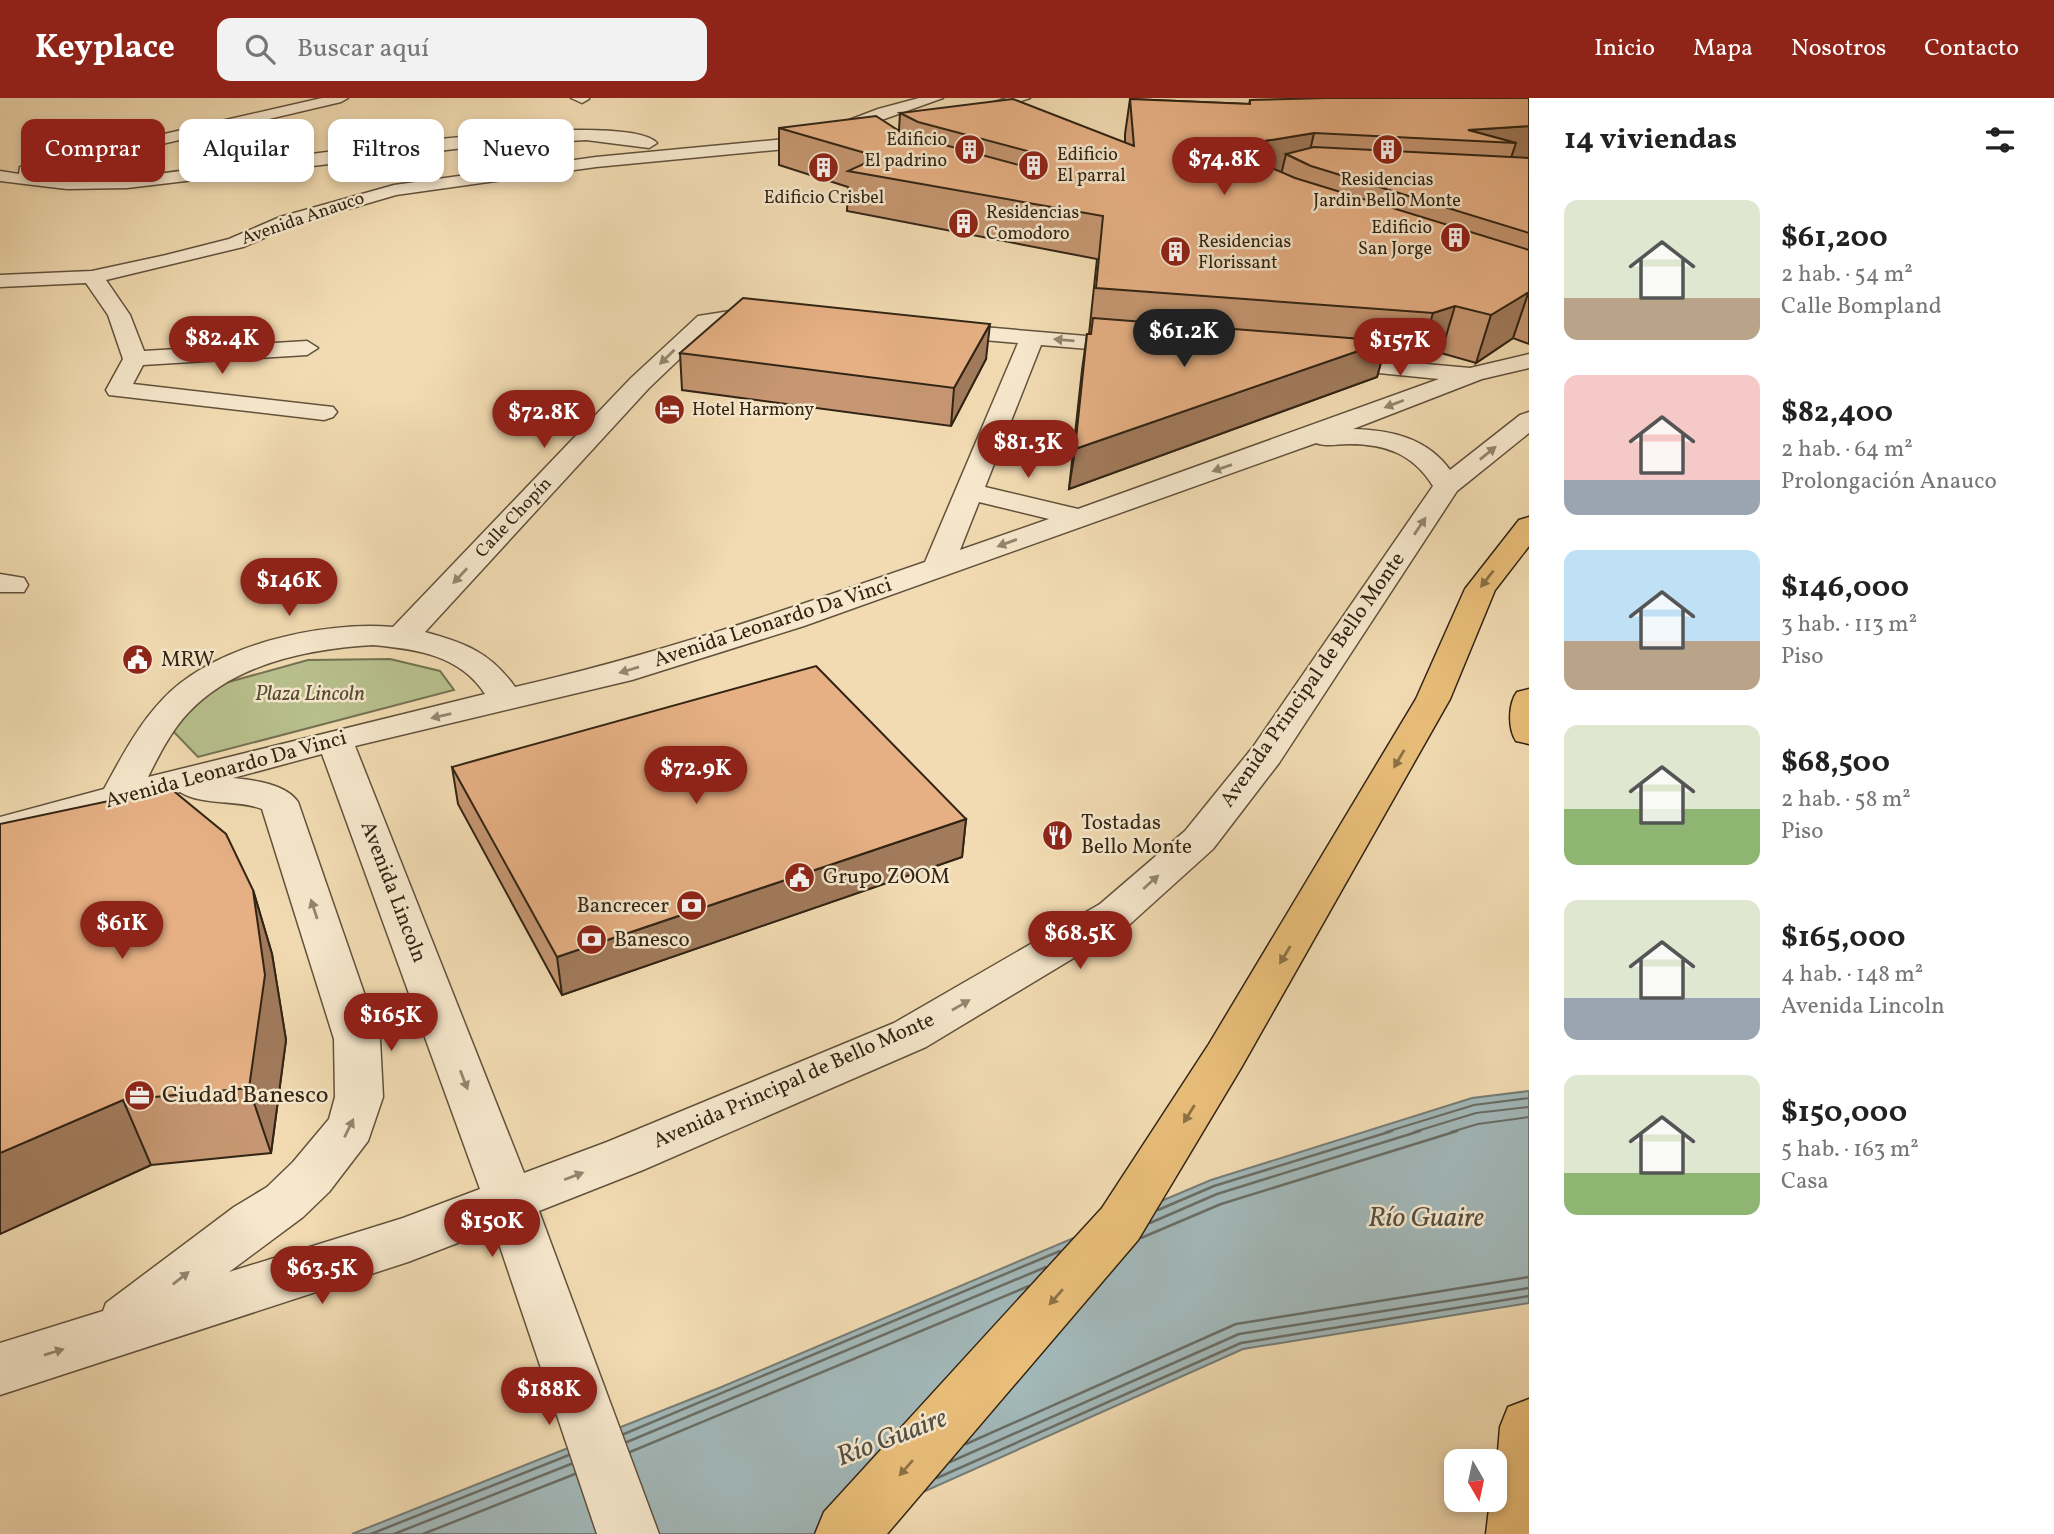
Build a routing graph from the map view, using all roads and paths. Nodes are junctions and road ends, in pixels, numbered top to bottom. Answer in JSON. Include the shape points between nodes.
{"nodes":[{"id":1,"x":341,"y":98,"type":"edge"},
{"id":2,"x":936,"y":98,"type":"edge"},
{"id":3,"x":1023,"y":98,"type":"edge"},
{"id":4,"x":1315,"y":98,"type":"edge"},
{"id":5,"x":1375,"y":98,"type":"edge"},
{"id":6,"x":1476,"y":98,"type":"edge"},
{"id":7,"x":951,"y":120,"type":"edge"},
{"id":8,"x":688,"y":153,"type":"junction"},
{"id":9,"x":1,"y":176,"type":"edge"},
{"id":10,"x":92,"y":277,"type":"junction"},
{"id":11,"x":0,"y":281,"type":"edge"},
{"id":12,"x":797,"y":320,"type":"edge"},
{"id":13,"x":908,"y":328,"type":"edge"},
{"id":14,"x":1032,"y":338,"type":"junction"},
{"id":15,"x":307,"y":348,"type":"dead end"},
{"id":16,"x":1157,"y":348,"type":"edge"},
{"id":17,"x":135,"y":359,"type":"junction"},
{"id":18,"x":1308,"y":361,"type":"edge"},
{"id":19,"x":1529,"y":361,"type":"edge"},
{"id":20,"x":1474,"y":374,"type":"junction"},
{"id":21,"x":324,"y":412,"type":"dead end"},
{"id":22,"x":1529,"y":419,"type":"edge"},
{"id":23,"x":1286,"y":445,"type":"junction"},
{"id":24,"x":1447,"y":486,"type":"junction"},
{"id":25,"x":968,"y":491,"type":"junction"},
{"id":26,"x":1077,"y":517,"type":"junction"},
{"id":27,"x":1529,"y":526,"type":"edge"},
{"id":28,"x":938,"y":568,"type":"junction"},
{"id":29,"x":402,"y":637,"type":"junction"},
{"id":30,"x":1529,"y":699,"type":"edge"},
{"id":31,"x":507,"y":701,"type":"junction"},
{"id":32,"x":1529,"y":733,"type":"edge"},
{"id":33,"x":335,"y":741,"type":"junction"},
{"id":34,"x":167,"y":785,"type":"junction"},
{"id":35,"x":118,"y":798,"type":"junction"},
{"id":36,"x":0,"y":829,"type":"edge"},
{"id":37,"x":510,"y":1201,"type":"junction"},
{"id":38,"x":108,"y":1335,"type":"junction"},
{"id":39,"x":0,"y":1369,"type":"edge"},
{"id":40,"x":1529,"y":1427,"type":"edge"},
{"id":41,"x":628,"y":1534,"type":"edge"},
{"id":42,"x":846,"y":1534,"type":"edge"},
{"id":43,"x":1517,"y":1534,"type":"edge"}],
"edges":[{"from":1,"to":9,"type":"street"},
{"from":2,"to":8,"type":"street","name":"Avenida Anauco","via":[[797,141]]},
{"from":3,"to":7,"type":"street"},
{"from":4,"to":5,"type":"street"},
{"from":5,"to":6,"type":"street"},
{"from":8,"to":9,"type":"street","via":[[623,137],[559,135],[356,153],[130,185],[73,187]]},
{"from":8,"to":10,"type":"street","name":"Avenida Anauco","via":[[394,190],[287,221],[236,243]]},
{"from":10,"to":11,"type":"street","name":"Avenida Anauco"},
{"from":10,"to":17,"type":"street","via":[[113,300]]},
{"from":12,"to":29,"type":"street","name":"Calle Chopín","one_way":true,"via":[[720,317],[706,321],[640,383]]},
{"from":13,"to":14,"type":"street"},
{"from":16,"to":14,"type":"street","one_way":true},
{"from":14,"to":25,"type":"street"},
{"from":15,"to":17,"type":"street"},
{"from":17,"to":21,"type":"street","via":[[112,394]]},
{"from":18,"to":20,"type":"street"},
{"from":19,"to":20,"type":"street","name":"Avenida Leonardo Da Vinci"},
{"from":20,"to":23,"type":"street","name":"Avenida Leonardo Da Vinci","one_way":true},
{"from":24,"to":22,"type":"street","name":"Avenida Principal de Bello Monte","one_way":true},
{"from":23,"to":24,"type":"street","via":[[1337,437],[1403,444],[1427,458]]},
{"from":23,"to":26,"type":"street","name":"Avenida Leonardo Da Vinci","one_way":true},
{"from":37,"to":24,"type":"street","name":"Avenida Principal de Bello Monte","one_way":true,"via":[[910,1035],[1115,914],[1199,839],[1266,755]]},
{"from":25,"to":26,"type":"street"},
{"from":25,"to":28,"type":"street"},
{"from":26,"to":28,"type":"street","name":"Avenida Leonardo Da Vinci","one_way":true},
{"from":27,"to":42,"type":"highway","one_way":true,"via":[[1480,589],[1433,699],[1225,1056],[1120,1224]]},
{"from":28,"to":31,"type":"street","name":"Avenida Leonardo Da Vinci","one_way":true,"via":[[685,653]]},
{"from":29,"to":31,"type":"street","via":[[462,656],[483,668]]},
{"from":29,"to":35,"type":"street","via":[[299,644],[247,659],[207,681],[167,715]]},
{"from":30,"to":32,"type":"highway"},
{"from":31,"to":33,"type":"street","name":"Avenida Leonardo Da Vinci","one_way":true},
{"from":33,"to":34,"type":"street","name":"Avenida Leonardo Da Vinci"},
{"from":33,"to":37,"type":"street","name":"Avenida Lincoln","one_way":true},
{"from":34,"to":35,"type":"street","name":"Avenida Leonardo Da Vinci"},
{"from":38,"to":34,"type":"street","one_way":true,"via":[[285,1202],[351,1128],[359,1097],[357,1039],[279,803],[250,791]]},
{"from":35,"to":36,"type":"street","name":"Avenida Leonardo Da Vinci"},
{"from":37,"to":38,"type":"street","name":"Avenida Principal de Bello Monte","via":[[408,1239]]},
{"from":37,"to":41,"type":"street","name":"Avenida Lincoln"},
{"from":39,"to":38,"type":"street","name":"Avenida Principal de Bello Monte","one_way":true},
{"from":40,"to":43,"type":"highway"}]}
